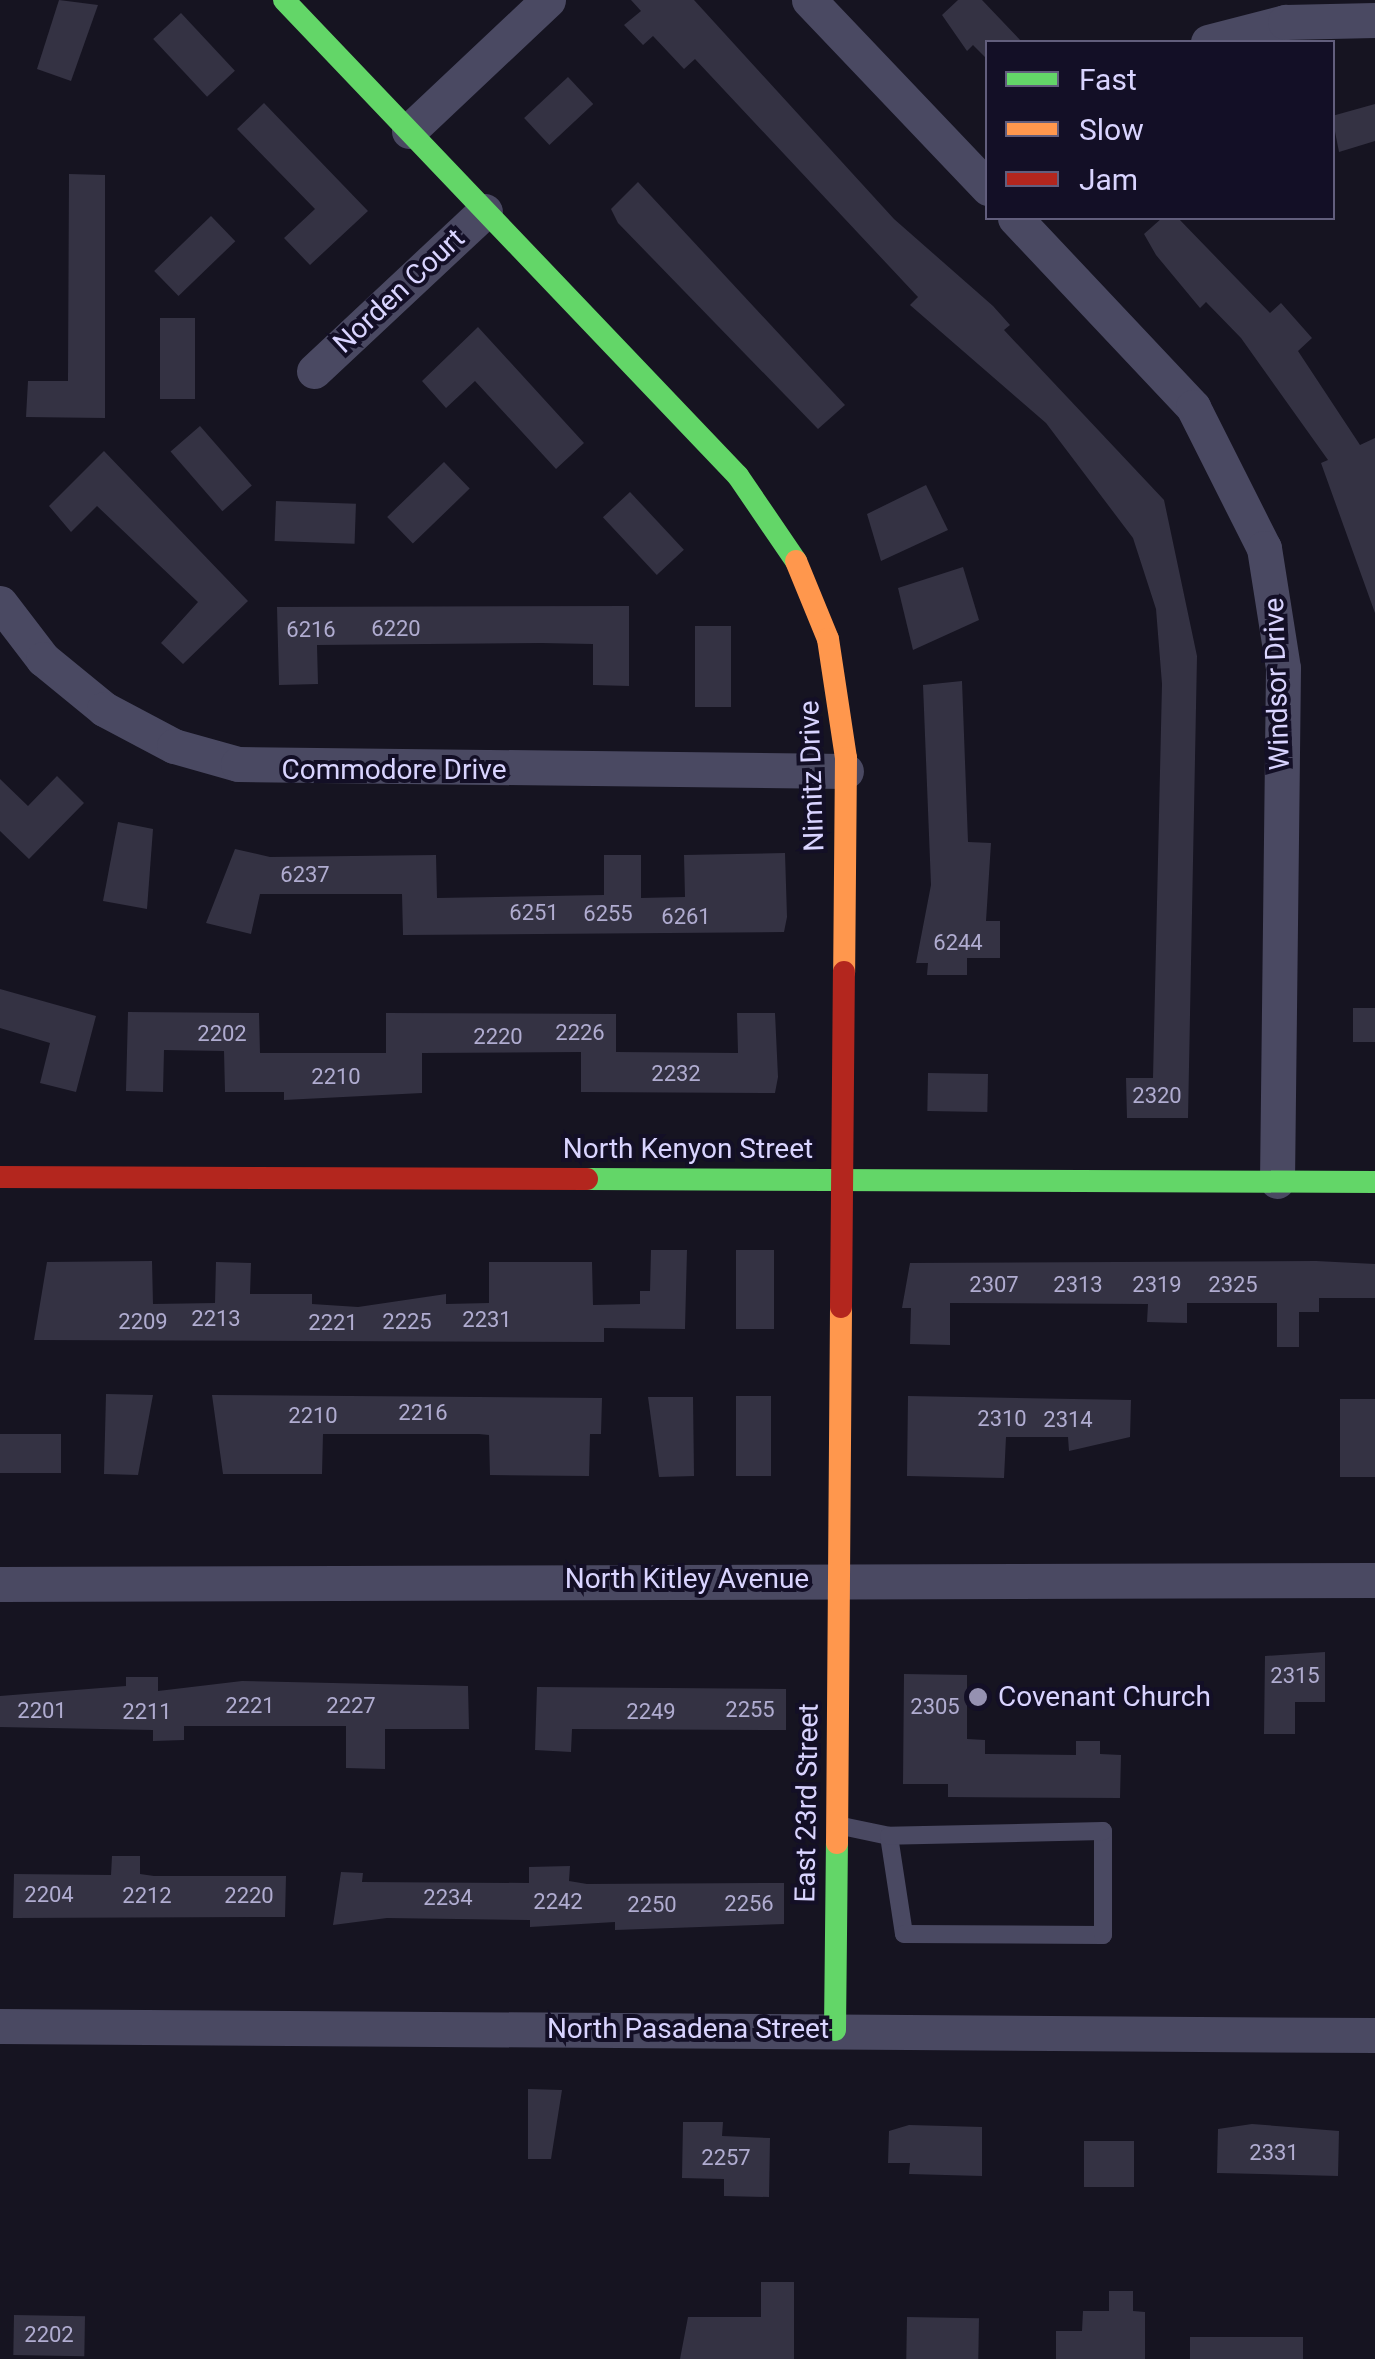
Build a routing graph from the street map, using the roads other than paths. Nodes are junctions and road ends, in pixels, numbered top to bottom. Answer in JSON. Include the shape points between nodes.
{"nodes":[{"id":1,"x":284,"y":0,"type":"edge"},
{"id":2,"x":548,"y":0,"type":"edge"},
{"id":3,"x":809,"y":0,"type":"edge"},
{"id":4,"x":1375,"y":20,"type":"edge"},
{"id":5,"x":1216,"y":40,"type":"edge"},
{"id":6,"x":409,"y":131,"type":"junction"},
{"id":7,"x":985,"y":185,"type":"edge"},
{"id":8,"x":484,"y":212,"type":"junction"},
{"id":9,"x":1017,"y":220,"type":"edge"},
{"id":10,"x":314,"y":371,"type":"dead end"},
{"id":11,"x":0,"y":603,"type":"edge"},
{"id":12,"x":846,"y":771,"type":"junction"},
{"id":13,"x":0,"y":1177,"type":"edge"},
{"id":14,"x":841,"y":1180,"type":"junction"},
{"id":15,"x":1277,"y":1181,"type":"junction"},
{"id":16,"x":1375,"y":1182,"type":"edge"},
{"id":17,"x":839,"y":1577,"type":"junction"},
{"id":18,"x":1375,"y":1580,"type":"edge"},
{"id":19,"x":0,"y":1584,"type":"edge"},
{"id":20,"x":836,"y":1825,"type":"junction"},
{"id":21,"x":890,"y":1836,"type":"junction"},
{"id":22,"x":0,"y":2026,"type":"edge"},
{"id":23,"x":835,"y":2030,"type":"junction"},
{"id":24,"x":1375,"y":2036,"type":"edge"}],
"edges":[{"from":1,"to":6,"type":"street","name":"Nimitz Drive"},
{"from":2,"to":6,"type":"street"},
{"from":3,"to":7,"type":"street"},
{"from":4,"to":5,"type":"street","via":[[1286,22]]},
{"from":6,"to":8,"type":"street","name":"Nimitz Drive"},
{"from":8,"to":10,"type":"street","name":"Norden Court"},
{"from":8,"to":12,"type":"street","name":"Nimitz Drive","via":[[738,476],[777,530],[828,639]]},
{"from":9,"to":15,"type":"street","name":"Windsor Drive","via":[[1193,407],[1264,548],[1283,668]]},
{"from":11,"to":12,"type":"street","name":"Commodore Drive","via":[[42,659],[104,709],[174,746],[238,764]]},
{"from":12,"to":14,"type":"street","name":"Nimitz Drive"},
{"from":13,"to":14,"type":"street","name":"North Kenyon Street"},
{"from":14,"to":15,"type":"street","name":"North Kenyon Street"},
{"from":14,"to":17,"type":"street","name":"Nimitz Drive"},
{"from":15,"to":16,"type":"street","name":"North Kenyon Street"},
{"from":17,"to":18,"type":"street","name":"North Kitley Avenue"},
{"from":17,"to":19,"type":"street","name":"North Kitley Avenue"},
{"from":17,"to":20,"type":"street","name":"East 23rd Street"},
{"from":20,"to":21,"type":"lane"},
{"from":20,"to":23,"type":"street","name":"East 23rd Street"},
{"from":21,"to":21,"type":"lane","via":[[904,1934],[1103,1934],[1103,1831]]},
{"from":22,"to":23,"type":"street","name":"North Pasadena Street"},
{"from":23,"to":24,"type":"street","name":"North Pasadena Street"}]}
